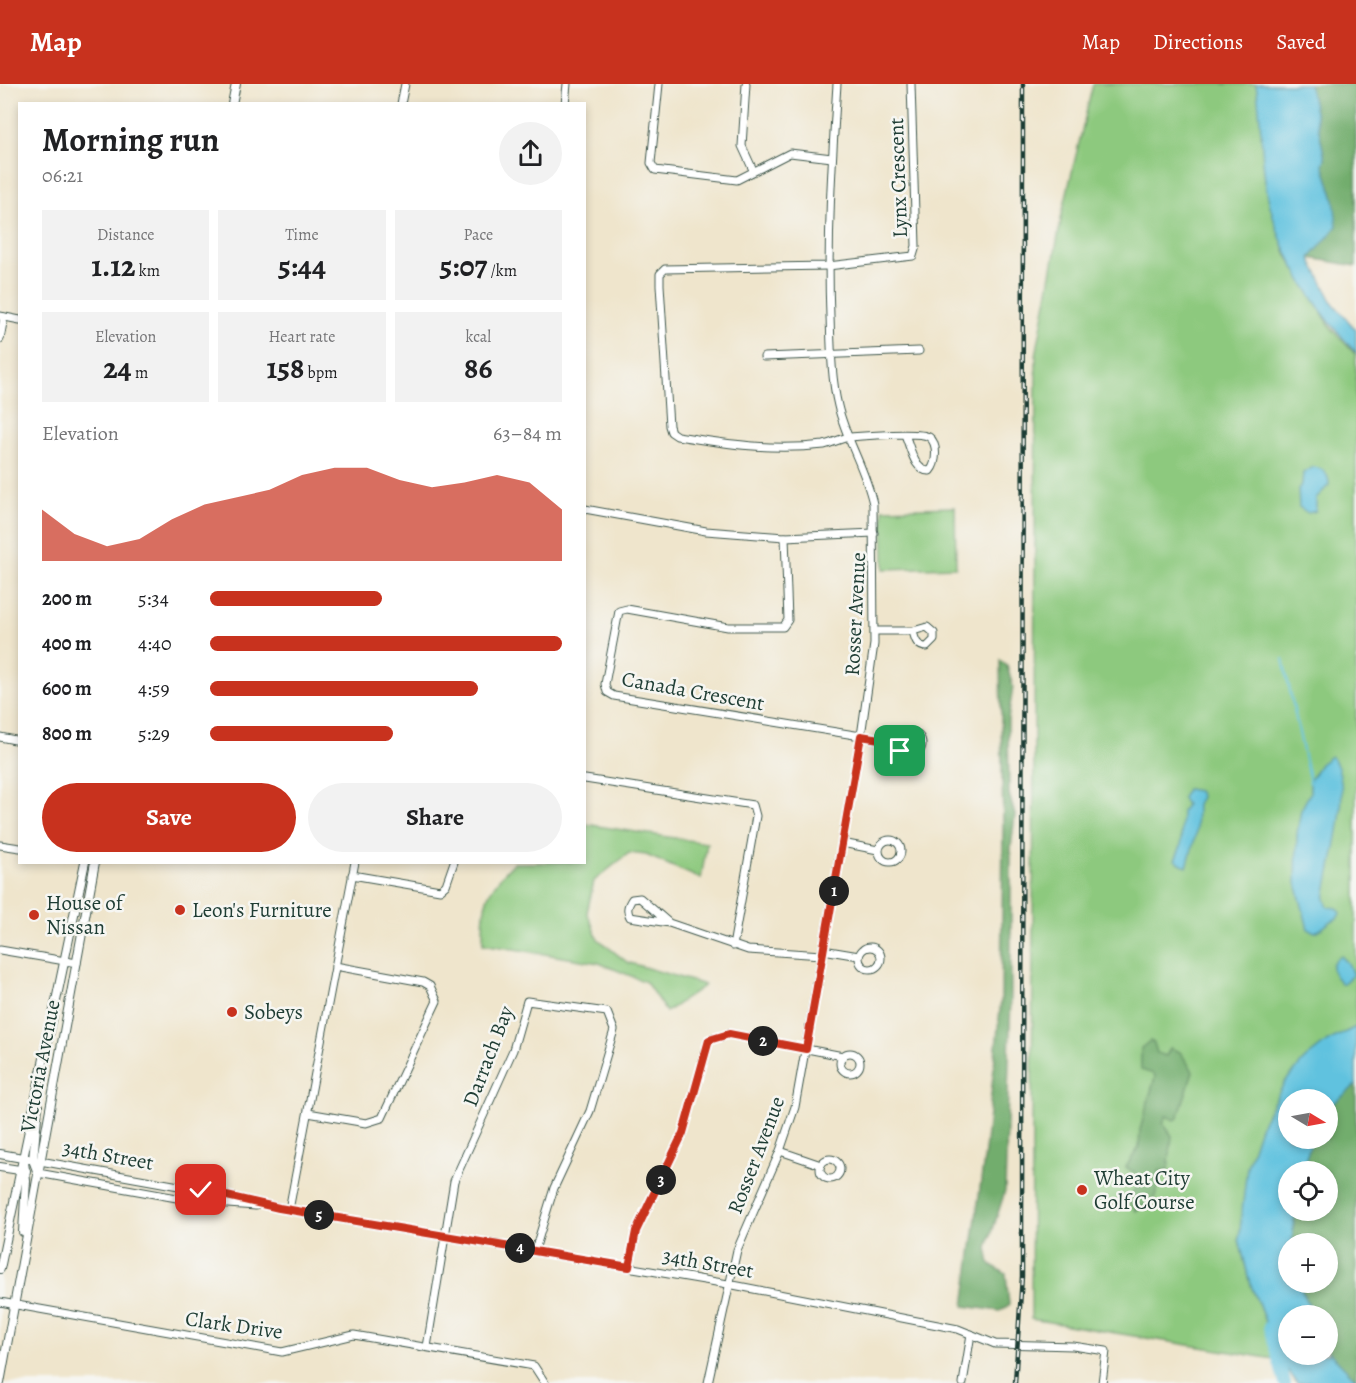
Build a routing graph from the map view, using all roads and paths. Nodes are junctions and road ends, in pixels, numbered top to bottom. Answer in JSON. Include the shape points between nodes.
{"nodes":[{"id":1,"x":236,"y":84,"type":"edge"},
{"id":2,"x":405,"y":84,"type":"edge"},
{"id":3,"x":567,"y":84,"type":"edge"},
{"id":4,"x":659,"y":84,"type":"edge"},
{"id":5,"x":746,"y":84,"type":"edge"},
{"id":6,"x":837,"y":84,"type":"edge"},
{"id":7,"x":911,"y":84,"type":"edge"},
{"id":8,"x":232,"y":102,"type":"edge"},
{"id":9,"x":401,"y":102,"type":"edge"},
{"id":10,"x":565,"y":102,"type":"edge"},
{"id":11,"x":832,"y":158,"type":"junction"},
{"id":12,"x":753,"y":170,"type":"junction"},
{"id":13,"x":828,"y":266,"type":"junction"},
{"id":14,"x":2,"y":317,"type":"edge"},
{"id":15,"x":18,"y":320,"type":"edge"},
{"id":16,"x":0,"y":339,"type":"edge"},
{"id":17,"x":919,"y":351,"type":"dead end"},
{"id":18,"x":831,"y":355,"type":"junction"},
{"id":19,"x":764,"y":357,"type":"dead end"},
{"id":20,"x":905,"y":435,"type":"junction"},
{"id":21,"x":848,"y":437,"type":"junction"},
{"id":22,"x":586,"y":509,"type":"edge"},
{"id":23,"x":874,"y":533,"type":"junction"},
{"id":24,"x":785,"y":537,"type":"junction"},
{"id":25,"x":875,"y":631,"type":"junction"},
{"id":26,"x":913,"y":631,"type":"dead end"},
{"id":27,"x":861,"y":736,"type":"junction"},
{"id":28,"x":0,"y":737,"type":"edge"},
{"id":29,"x":18,"y":741,"type":"edge"},
{"id":30,"x":898,"y":742,"type":"dead end"},
{"id":31,"x":586,"y":779,"type":"edge"},
{"id":32,"x":842,"y":843,"type":"junction"},
{"id":33,"x":0,"y":845,"type":"edge"},
{"id":34,"x":18,"y":848,"type":"edge"},
{"id":35,"x":878,"y":850,"type":"dead end"},
{"id":36,"x":84,"y":864,"type":"edge"},
{"id":37,"x":95,"y":864,"type":"edge"},
{"id":38,"x":354,"y":864,"type":"edge"},
{"id":39,"x":453,"y":864,"type":"edge"},
{"id":40,"x":352,"y":875,"type":"junction"},
{"id":41,"x":669,"y":923,"type":"junction"},
{"id":42,"x":733,"y":946,"type":"junction"},
{"id":43,"x":0,"y":950,"type":"edge"},
{"id":44,"x":823,"y":952,"type":"junction"},
{"id":45,"x":859,"y":956,"type":"dead end"},
{"id":46,"x":63,"y":961,"type":"junction"},
{"id":47,"x":77,"y":963,"type":"junction"},
{"id":48,"x":335,"y":966,"type":"junction"},
{"id":49,"x":806,"y":1049,"type":"junction"},
{"id":50,"x":843,"y":1056,"type":"dead end"},
{"id":51,"x":42,"y":1063,"type":"junction"},
{"id":52,"x":308,"y":1113,"type":"junction"},
{"id":53,"x":780,"y":1150,"type":"junction"},
{"id":54,"x":0,"y":1154,"type":"edge"},
{"id":55,"x":23,"y":1158,"type":"junction"},
{"id":56,"x":37,"y":1161,"type":"junction"},
{"id":57,"x":821,"y":1165,"type":"dead end"},
{"id":58,"x":0,"y":1167,"type":"edge"},
{"id":59,"x":23,"y":1171,"type":"junction"},
{"id":60,"x":38,"y":1173,"type":"junction"},
{"id":61,"x":186,"y":1188,"type":"junction"},
{"id":62,"x":184,"y":1199,"type":"junction"},
{"id":63,"x":279,"y":1208,"type":"junction"},
{"id":64,"x":289,"y":1210,"type":"junction"},
{"id":65,"x":445,"y":1236,"type":"junction"},
{"id":66,"x":535,"y":1250,"type":"junction"},
{"id":67,"x":629,"y":1267,"type":"junction"},
{"id":68,"x":0,"y":1269,"type":"edge"},
{"id":69,"x":20,"y":1275,"type":"junction"},
{"id":70,"x":728,"y":1284,"type":"junction"},
{"id":71,"x":0,"y":1302,"type":"edge"},
{"id":72,"x":14,"y":1304,"type":"junction"},
{"id":73,"x":971,"y":1334,"type":"junction"},
{"id":74,"x":427,"y":1347,"type":"junction"},
{"id":75,"x":0,"y":1383,"type":"edge"},
{"id":76,"x":545,"y":1383,"type":"edge"},
{"id":77,"x":708,"y":1383,"type":"edge"},
{"id":78,"x":963,"y":1383,"type":"edge"},
{"id":79,"x":1102,"y":1383,"type":"edge"}],
"edges":[{"from":1,"to":8,"type":"main road"},
{"from":2,"to":9,"type":"street"},
{"from":3,"to":10,"type":"street"},
{"from":4,"to":12,"type":"street","via":[[651,162],[655,170],[727,181]]},
{"from":5,"to":12,"type":"street","via":[[742,146]]},
{"from":6,"to":11,"type":"street","name":"Rosser Avenue"},
{"from":7,"to":13,"type":"street","name":"Lynx Crescent","via":[[916,252],[907,259]]},
{"from":11,"to":12,"type":"street","via":[[790,153]]},
{"from":11,"to":13,"type":"street","name":"Rosser Avenue"},
{"from":13,"to":18,"type":"street","name":"Rosser Avenue"},
{"from":13,"to":21,"type":"street","via":[[665,269],[660,274],[669,426],[676,436],[749,448],[825,444]]},
{"from":14,"to":15,"type":"street"},
{"from":14,"to":16,"type":"street"},
{"from":17,"to":18,"type":"street"},
{"from":18,"to":19,"type":"street"},
{"from":18,"to":21,"type":"street","name":"Rosser Avenue","via":[[838,405]]},
{"from":20,"to":20,"type":"street","via":[[918,466],[930,471],[935,463],[933,442],[923,435]]},
{"from":20,"to":21,"type":"street"},
{"from":21,"to":23,"type":"street","name":"Rosser Avenue","via":[[869,485]]},
{"from":22,"to":24,"type":"street","via":[[706,531]]},
{"from":23,"to":24,"type":"street"},
{"from":23,"to":25,"type":"street","name":"Rosser Avenue"},
{"from":24,"to":27,"type":"street","name":"Canada Crescent","via":[[788,621],[783,627],[728,627],[627,609],[619,611],[605,684],[607,692]]},
{"from":25,"to":26,"type":"street"},
{"from":25,"to":27,"type":"street","name":"Rosser Avenue"},
{"from":27,"to":30,"type":"street"},
{"from":27,"to":32,"type":"street","name":"Rosser Avenue"},
{"from":28,"to":29,"type":"street"},
{"from":31,"to":42,"type":"street","via":[[753,805],[756,816]]},
{"from":32,"to":35,"type":"street"},
{"from":32,"to":44,"type":"street","name":"Rosser Avenue"},
{"from":33,"to":34,"type":"street"},
{"from":36,"to":46,"type":"main road","name":"Victoria Avenue"},
{"from":37,"to":47,"type":"main road","name":"Victoria Avenue"},
{"from":38,"to":40,"type":"street"},
{"from":39,"to":40,"type":"street","via":[[446,885],[440,890]]},
{"from":40,"to":48,"type":"street"},
{"from":41,"to":41,"type":"street","via":[[640,898],[629,904],[630,916]]},
{"from":41,"to":42,"type":"street"},
{"from":42,"to":44,"type":"street","via":[[766,952]]},
{"from":43,"to":46,"type":"street"},
{"from":44,"to":45,"type":"street"},
{"from":44,"to":49,"type":"street","name":"Rosser Avenue"},
{"from":46,"to":47,"type":"street"},
{"from":46,"to":51,"type":"main road","name":"Victoria Avenue"},
{"from":47,"to":56,"type":"main road","name":"Victoria Avenue"},
{"from":48,"to":52,"type":"street"},
{"from":48,"to":52,"type":"street","via":[[423,982],[430,986],[437,1001],[382,1118],[366,1123]]},
{"from":49,"to":50,"type":"street"},
{"from":49,"to":53,"type":"street","name":"Rosser Avenue","via":[[795,1107]]},
{"from":49,"to":67,"type":"street","via":[[729,1034],[709,1040],[683,1133],[636,1231]]},
{"from":51,"to":55,"type":"main road","name":"Victoria Avenue"},
{"from":51,"to":56,"type":"main road"},
{"from":52,"to":64,"type":"street"},
{"from":53,"to":57,"type":"street"},
{"from":53,"to":70,"type":"street","name":"Rosser Avenue","via":[[737,1250]]},
{"from":54,"to":55,"type":"main road","name":"34th Street"},
{"from":55,"to":56,"type":"main road","name":"34th Street"},
{"from":55,"to":59,"type":"main road","name":"Victoria Avenue"},
{"from":56,"to":60,"type":"main road","name":"Victoria Avenue"},
{"from":56,"to":61,"type":"street","name":"34th Street"},
{"from":58,"to":59,"type":"main road","name":"34th Street"},
{"from":59,"to":60,"type":"main road","name":"34th Street"},
{"from":59,"to":68,"type":"main road","name":"Victoria Avenue"},
{"from":59,"to":69,"type":"main road"},
{"from":60,"to":62,"type":"street","name":"34th Street"},
{"from":60,"to":69,"type":"main road","name":"Victoria Avenue"},
{"from":61,"to":62,"type":"street"},
{"from":61,"to":63,"type":"street","name":"34th Street"},
{"from":62,"to":63,"type":"street","name":"34th Street"},
{"from":63,"to":64,"type":"street","name":"34th Street"},
{"from":64,"to":65,"type":"street","name":"34th Street"},
{"from":65,"to":66,"type":"street","name":"34th Street"},
{"from":65,"to":66,"type":"street","name":"Darrach Bay","via":[[454,1180],[513,1050],[527,1001],[607,1012],[614,1030],[590,1111],[554,1188]]},
{"from":65,"to":74,"type":"street"},
{"from":66,"to":67,"type":"street","name":"34th Street"},
{"from":67,"to":70,"type":"street","name":"34th Street"},
{"from":69,"to":72,"type":"main road","name":"Victoria Avenue"},
{"from":70,"to":73,"type":"street","name":"34th Street"},
{"from":70,"to":77,"type":"street","name":"Rosser Avenue"},
{"from":71,"to":72,"type":"street","name":"Clark Drive"},
{"from":72,"to":74,"type":"street","name":"Clark Drive","via":[[282,1352],[354,1335]]},
{"from":72,"to":75,"type":"main road","name":"Victoria Avenue"},
{"from":73,"to":78,"type":"street"},
{"from":73,"to":79,"type":"street","name":"34th Street","via":[[987,1342],[1106,1351]]},
{"from":74,"to":76,"type":"street","name":"Clark Drive","via":[[534,1366]]}]}
